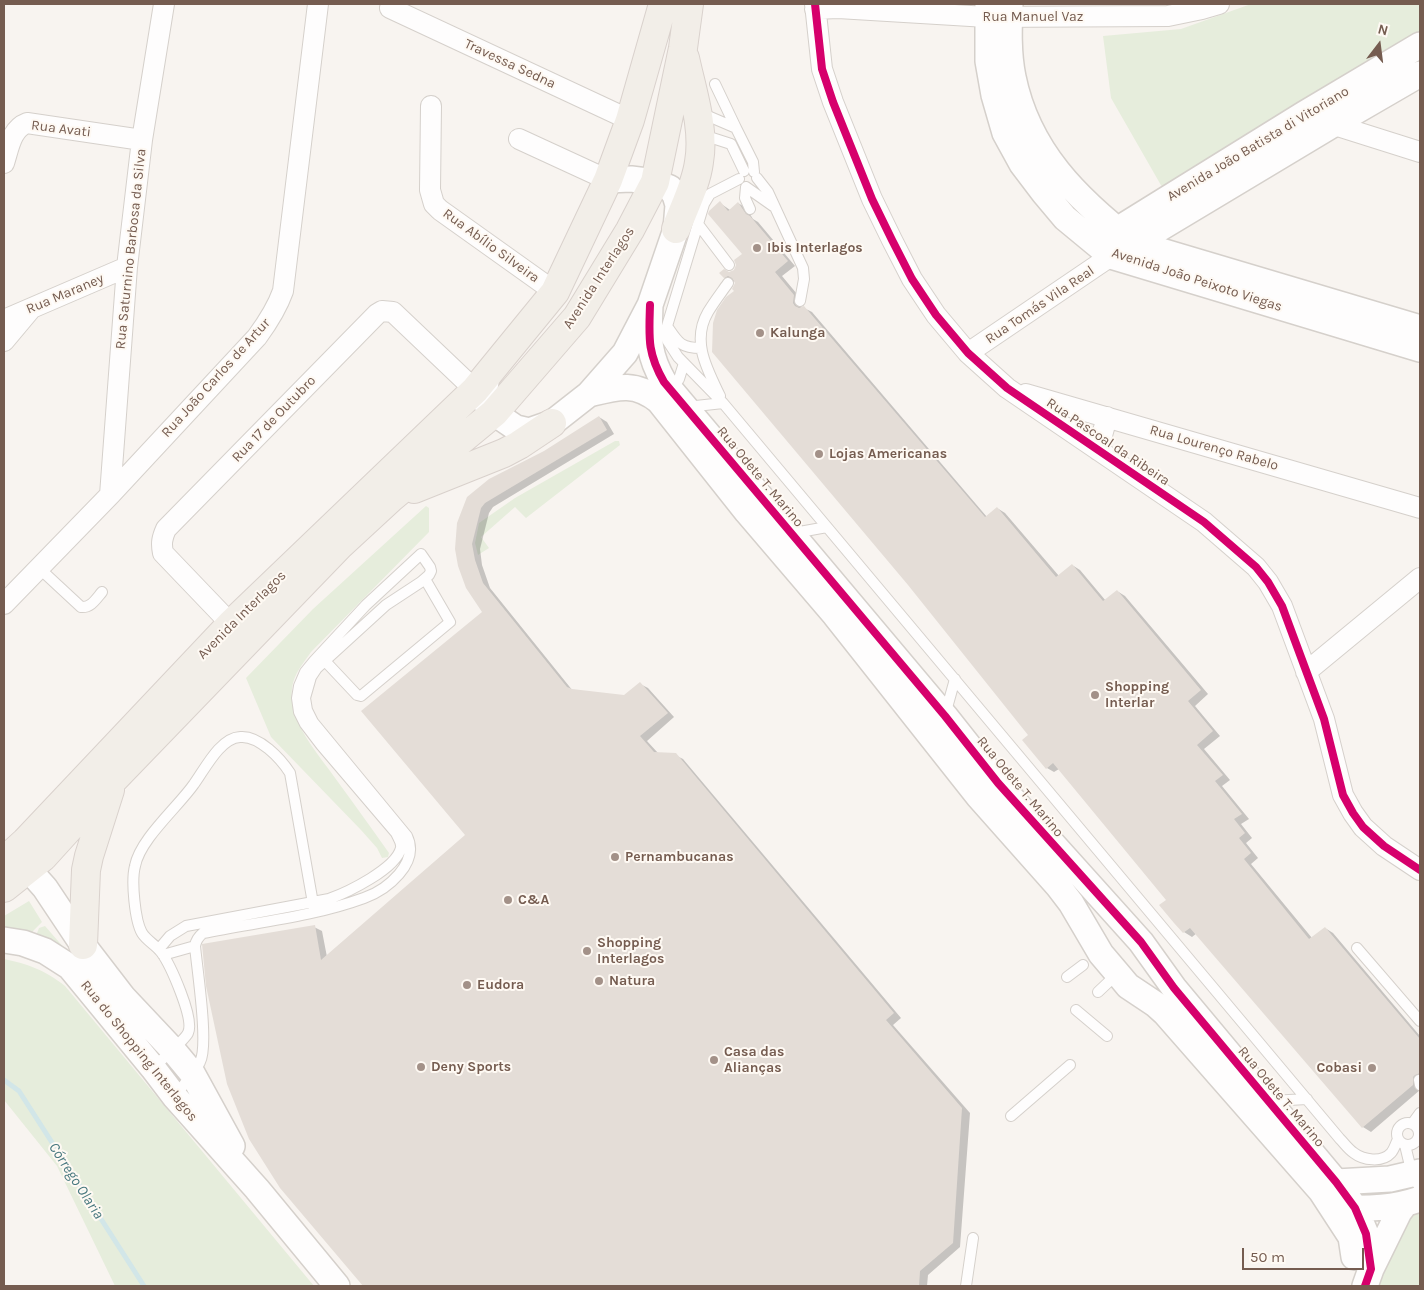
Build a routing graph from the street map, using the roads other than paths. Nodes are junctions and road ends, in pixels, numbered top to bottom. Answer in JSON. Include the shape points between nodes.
{"nodes":[{"id":1,"x":164,"y":4,"type":"edge"},
{"id":2,"x":318,"y":4,"type":"edge"},
{"id":3,"x":689,"y":4,"type":"edge"},
{"id":4,"x":1219,"y":4,"type":"edge"},
{"id":5,"x":658,"y":6,"type":"edge"},
{"id":6,"x":815,"y":6,"type":"edge"},
{"id":7,"x":838,"y":6,"type":"edge"},
{"id":8,"x":390,"y":8,"type":"dead end"},
{"id":9,"x":999,"y":10,"type":"edge"},
{"id":10,"x":1168,"y":10,"type":"edge"},
{"id":11,"x":1420,"y":45,"type":"edge"},
{"id":12,"x":683,"y":48,"type":"junction"},
{"id":13,"x":1420,"y":74,"type":"edge"},
{"id":14,"x":715,"y":84,"type":"dead end"},
{"id":15,"x":431,"y":106,"type":"dead end"},
{"id":16,"x":1304,"y":114,"type":"junction"},
{"id":17,"x":630,"y":120,"type":"junction"},
{"id":18,"x":698,"y":123,"type":"junction"},
{"id":19,"x":1332,"y":124,"type":"junction"},
{"id":20,"x":736,"y":128,"type":"junction"},
{"id":21,"x":519,"y":139,"type":"dead end"},
{"id":22,"x":142,"y":140,"type":"junction"},
{"id":23,"x":1420,"y":152,"type":"edge"},
{"id":24,"x":4,"y":163,"type":"edge"},
{"id":25,"x":748,"y":178,"type":"junction"},
{"id":26,"x":608,"y":180,"type":"junction"},
{"id":27,"x":655,"y":182,"type":"junction"},
{"id":28,"x":750,"y":209,"type":"dead end"},
{"id":29,"x":687,"y":226,"type":"junction"},
{"id":30,"x":1126,"y":237,"type":"junction"},
{"id":31,"x":1104,"y":249,"type":"junction"},
{"id":32,"x":729,"y":265,"type":"dead end"},
{"id":33,"x":127,"y":267,"type":"junction"},
{"id":34,"x":728,"y":283,"type":"dead end"},
{"id":35,"x":555,"y":292,"type":"junction"},
{"id":36,"x":800,"y":301,"type":"dead end"},
{"id":37,"x":650,"y":305,"type":"junction"},
{"id":38,"x":31,"y":309,"type":"junction"},
{"id":39,"x":4,"y":320,"type":"edge"},
{"id":40,"x":667,"y":326,"type":"junction"},
{"id":41,"x":1420,"y":328,"type":"edge"},
{"id":42,"x":4,"y":341,"type":"edge"},
{"id":43,"x":701,"y":348,"type":"junction"},
{"id":44,"x":1420,"y":349,"type":"edge"},
{"id":45,"x":968,"y":353,"type":"junction"},
{"id":46,"x":684,"y":363,"type":"junction"},
{"id":47,"x":481,"y":383,"type":"junction"},
{"id":48,"x":1008,"y":388,"type":"junction"},
{"id":49,"x":589,"y":394,"type":"junction"},
{"id":50,"x":678,"y":399,"type":"junction"},
{"id":51,"x":724,"y":403,"type":"junction"},
{"id":52,"x":494,"y":413,"type":"junction"},
{"id":53,"x":1107,"y":417,"type":"junction"},
{"id":54,"x":552,"y":423,"type":"junction"},
{"id":55,"x":1098,"y":450,"type":"junction"},
{"id":56,"x":110,"y":495,"type":"junction"},
{"id":57,"x":391,"y":498,"type":"junction"},
{"id":58,"x":1420,"y":508,"type":"edge"},
{"id":59,"x":827,"y":527,"type":"junction"},
{"id":60,"x":791,"y":534,"type":"junction"},
{"id":61,"x":407,"y":567,"type":"junction"},
{"id":62,"x":39,"y":568,"type":"junction"},
{"id":63,"x":1420,"y":578,"type":"edge"},
{"id":64,"x":425,"y":579,"type":"junction"},
{"id":65,"x":415,"y":585,"type":"junction"},
{"id":66,"x":102,"y":592,"type":"dead end"},
{"id":67,"x":4,"y":604,"type":"edge"},
{"id":68,"x":231,"y":624,"type":"junction"},
{"id":69,"x":325,"y":661,"type":"junction"},
{"id":70,"x":1306,"y":672,"type":"junction"},
{"id":71,"x":955,"y":679,"type":"junction"},
{"id":72,"x":945,"y":716,"type":"junction"},
{"id":73,"x":113,"y":780,"type":"junction"},
{"id":74,"x":402,"y":836,"type":"junction"},
{"id":75,"x":14,"y":863,"type":"edge"},
{"id":76,"x":1420,"y":870,"type":"edge"},
{"id":77,"x":4,"y":888,"type":"edge"},
{"id":78,"x":314,"y":907,"type":"junction"},
{"id":79,"x":1109,"y":908,"type":"junction"},
{"id":80,"x":1085,"y":930,"type":"junction"},
{"id":81,"x":4,"y":940,"type":"edge"},
{"id":82,"x":1139,"y":940,"type":"junction"},
{"id":83,"x":83,"y":945,"type":"junction"},
{"id":84,"x":195,"y":946,"type":"junction"},
{"id":85,"x":1356,"y":948,"type":"dead end"},
{"id":86,"x":161,"y":952,"type":"junction"},
{"id":87,"x":1092,"y":960,"type":"junction"},
{"id":88,"x":1118,"y":974,"type":"junction"},
{"id":89,"x":1067,"y":977,"type":"dead end"},
{"id":90,"x":1098,"y":992,"type":"dead end"},
{"id":91,"x":1076,"y":1010,"type":"dead end"},
{"id":92,"x":1420,"y":1021,"type":"edge"},
{"id":93,"x":1107,"y":1036,"type":"dead end"},
{"id":94,"x":172,"y":1049,"type":"junction"},
{"id":95,"x":1070,"y":1065,"type":"dead end"},
{"id":96,"x":153,"y":1068,"type":"junction"},
{"id":97,"x":192,"y":1073,"type":"junction"},
{"id":98,"x":175,"y":1097,"type":"junction"},
{"id":99,"x":1307,"y":1099,"type":"junction"},
{"id":100,"x":1268,"y":1101,"type":"junction"},
{"id":101,"x":1420,"y":1113,"type":"edge"},
{"id":102,"x":1011,"y":1116,"type":"dead end"},
{"id":103,"x":1412,"y":1124,"type":"junction"},
{"id":104,"x":1418,"y":1139,"type":"junction"},
{"id":105,"x":1401,"y":1142,"type":"junction"},
{"id":106,"x":1416,"y":1181,"type":"edge"},
{"id":107,"x":257,"y":1189,"type":"junction"},
{"id":108,"x":1336,"y":1197,"type":"junction"},
{"id":109,"x":973,"y":1238,"type":"dead end"},
{"id":110,"x":1368,"y":1277,"type":"edge"},
{"id":111,"x":337,"y":1286,"type":"edge"},
{"id":112,"x":966,"y":1286,"type":"edge"},
{"id":113,"x":1348,"y":1286,"type":"edge"}],
"edges":[{"from":1,"to":22,"type":"street","name":"Rua Saturnino Barbosa da Silva"},
{"from":2,"to":56,"type":"street","name":"Rua João Carlos de Artur","via":[[283,291],[277,307],[257,337]]},
{"from":3,"to":12,"type":"main road","name":"Avenida Interlagos"},
{"from":4,"to":10,"type":"street","name":"Rua Manuel Vaz","via":[[1202,10]]},
{"from":5,"to":17,"type":"main road","name":"Avenida Interlagos"},
{"from":6,"to":7,"type":"street","name":"Rua Manuel Vaz"},
{"from":6,"to":45,"type":"street","name":"Rua Pascoal da Ribeira","via":[[822,69],[872,199],[912,279],[936,315]]},
{"from":7,"to":9,"type":"street","name":"Rua Manuel Vaz"},
{"from":8,"to":17,"type":"street","name":"Travessa Sedna"},
{"from":9,"to":10,"type":"street","name":"Rua Manuel Vaz"},
{"from":9,"to":30,"type":"street","name":"Avenida João Peixoto Viegas","via":[[1010,50],[1013,77],[1039,145],[1062,178]]},
{"from":9,"to":31,"type":"street","name":"Avenida João Peixoto Viegas","via":[[988,61],[1005,133],[1022,164],[1065,218]]},
{"from":11,"to":16,"type":"street","name":"Avenida João Batista di Vitoriano"},
{"from":12,"to":18,"type":"main road"},
{"from":12,"to":27,"type":"main road","name":"Avenida Interlagos"},
{"from":13,"to":19,"type":"street","name":"Avenida João Batista di Vitoriano"},
{"from":14,"to":20,"type":"lane"},
{"from":15,"to":35,"type":"street","name":"Rua Abílio Silveira","via":[[430,190],[434,204]]},
{"from":16,"to":19,"type":"street"},
{"from":16,"to":30,"type":"street","name":"Avenida João Batista di Vitoriano"},
{"from":17,"to":26,"type":"main road","name":"Avenida Interlagos"},
{"from":18,"to":20,"type":"lane"},
{"from":18,"to":25,"type":"lane","via":[[731,144]]},
{"from":18,"to":29,"type":"main road","via":[[700,161]]},
{"from":19,"to":23,"type":"street"},
{"from":19,"to":30,"type":"street","name":"Avenida João Batista di Vitoriano"},
{"from":20,"to":25,"type":"lane","via":[[753,162]]},
{"from":21,"to":26,"type":"street"},
{"from":22,"to":24,"type":"street","name":"Rua Avati","via":[[27,123],[13,135]]},
{"from":22,"to":33,"type":"street","name":"Rua Saturnino Barbosa da Silva"},
{"from":25,"to":28,"type":"lane","via":[[745,198]]},
{"from":25,"to":29,"type":"lane","via":[[710,194]]},
{"from":25,"to":36,"type":"lane","via":[[768,192],[803,268]]},
{"from":26,"to":27,"type":"street"},
{"from":26,"to":35,"type":"main road","name":"Avenida Interlagos"},
{"from":27,"to":29,"type":"street","via":[[670,188],[676,196]]},
{"from":27,"to":52,"type":"main road","name":"Avenida Interlagos","via":[[577,317]]},
{"from":29,"to":32,"type":"lane"},
{"from":29,"to":37,"type":"street"},
{"from":29,"to":40,"type":"lane"},
{"from":30,"to":31,"type":"street","name":"Avenida João Batista di Vitoriano"},
{"from":30,"to":41,"type":"street","name":"Avenida João Peixoto Viegas"},
{"from":31,"to":44,"type":"street","name":"Avenida João Peixoto Viegas"},
{"from":31,"to":45,"type":"street","name":"Rua Tomás Vila Real"},
{"from":33,"to":38,"type":"street","name":"Rua Maraney"},
{"from":33,"to":56,"type":"street","name":"Rua Saturnino Barbosa da Silva"},
{"from":34,"to":43,"type":"lane","via":[[705,318]]},
{"from":35,"to":47,"type":"main road","name":"Avenida Interlagos"},
{"from":37,"to":49,"type":"street","via":[[625,353]]},
{"from":37,"to":50,"type":"street","name":"Rua Odete T. Marino","via":[[649,346],[657,371]]},
{"from":38,"to":39,"type":"street","name":"Rua Maraney"},
{"from":38,"to":42,"type":"street"},
{"from":40,"to":43,"type":"lane","via":[[684,346]]},
{"from":40,"to":46,"type":"lane","via":[[666,340]]},
{"from":43,"to":51,"type":"lane"},
{"from":45,"to":48,"type":"street","name":"Rua Pascoal da Ribeira"},
{"from":46,"to":50,"type":"lane"},
{"from":46,"to":51,"type":"lane"},
{"from":47,"to":52,"type":"street","via":[[486,403]]},
{"from":47,"to":68,"type":"main road","name":"Avenida Interlagos"},
{"from":47,"to":68,"type":"street","name":"Rua 17 de Outubro","via":[[393,312],[377,314],[166,529],[162,537],[163,553]]},
{"from":48,"to":53,"type":"street","name":"Rua Lourenço Rabelo"},
{"from":48,"to":55,"type":"street","name":"Rua Pascoal da Ribeira"},
{"from":49,"to":54,"type":"street"},
{"from":49,"to":80,"type":"street","name":"Rua Odete T. Marino","via":[[627,386],[651,394],[659,401],[979,797],[1058,886]]},
{"from":50,"to":51,"type":"lane"},
{"from":50,"to":60,"type":"street","name":"Rua Odete T. Marino"},
{"from":51,"to":59,"type":"lane"},
{"from":52,"to":54,"type":"street","via":[[525,431]]},
{"from":52,"to":57,"type":"main road","name":"Avenida Interlagos"},
{"from":53,"to":55,"type":"street"},
{"from":53,"to":58,"type":"street","name":"Rua Lourenço Rabelo"},
{"from":54,"to":57,"type":"main road","via":[[504,453]]},
{"from":55,"to":70,"type":"street","name":"Rua Pascoal da Ribeira","via":[[1204,522],[1256,567],[1282,606]]},
{"from":56,"to":62,"type":"street","name":"Rua João Carlos de Artur"},
{"from":57,"to":73,"type":"main road","name":"Avenida Interlagos","via":[[339,546]]},
{"from":59,"to":60,"type":"lane"},
{"from":59,"to":71,"type":"lane"},
{"from":60,"to":72,"type":"street","name":"Rua Odete T. Marino"},
{"from":61,"to":64,"type":"lane","via":[[421,554],[431,571]]},
{"from":61,"to":65,"type":"lane","via":[[409,580]]},
{"from":61,"to":74,"type":"lane","via":[[314,661],[305,672],[297,698],[305,724]]},
{"from":62,"to":66,"type":"lane","via":[[81,607],[90,605]]},
{"from":62,"to":67,"type":"street","name":"Rua João Carlos de Artur"},
{"from":63,"to":70,"type":"street"},
{"from":64,"to":65,"type":"lane"},
{"from":64,"to":69,"type":"lane","via":[[450,622],[361,696]]},
{"from":65,"to":69,"type":"lane","via":[[386,605]]},
{"from":68,"to":75,"type":"main road","name":"Avenida Interlagos"},
{"from":69,"to":74,"type":"lane","via":[[307,687],[305,698],[310,716]]},
{"from":70,"to":76,"type":"street","name":"Rua Pascoal da Ribeira","via":[[1324,719],[1343,795],[1352,813],[1384,846]]},
{"from":71,"to":72,"type":"lane"},
{"from":71,"to":99,"type":"lane"},
{"from":72,"to":79,"type":"street","name":"Rua Odete T. Marino","via":[[998,783]]},
{"from":73,"to":75,"type":"main road","name":"Avenida Interlagos","via":[[43,857]]},
{"from":73,"to":83,"type":"main road","via":[[88,856]]},
{"from":74,"to":78,"type":"lane","via":[[400,851],[383,869],[357,888]]},
{"from":74,"to":78,"type":"lane","via":[[411,846],[409,858],[394,879],[366,898]]},
{"from":75,"to":77,"type":"main road","name":"Avenida Interlagos"},
{"from":75,"to":83,"type":"street","name":"Rua do Shopping Interlagos","via":[[45,888]]},
{"from":78,"to":84,"type":"lane","via":[[203,933]]},
{"from":78,"to":86,"type":"lane","via":[[186,926],[170,936]]},
{"from":78,"to":86,"type":"lane","via":[[290,774],[271,750],[244,736],[233,737],[221,746],[137,858],[133,885],[141,932]]},
{"from":79,"to":80,"type":"street","via":[[1108,918],[1102,927]]},
{"from":79,"to":82,"type":"street","name":"Rua Odete T. Marino"},
{"from":80,"to":87,"type":"street","name":"Rua Odete T. Marino"},
{"from":81,"to":96,"type":"street","name":"Rua do Shopping Interlagos","via":[[45,951],[70,967]]},
{"from":82,"to":87,"type":"street","via":[[1123,934],[1111,940]]},
{"from":82,"to":88,"type":"street","via":[[1143,958],[1137,966]]},
{"from":82,"to":100,"type":"street","name":"Rua Odete T. Marino","via":[[1174,988]]},
{"from":83,"to":94,"type":"street","name":"Rua do Shopping Interlagos","via":[[123,997]]},
{"from":84,"to":86,"type":"lane"},
{"from":84,"to":97,"type":"lane","via":[[203,1050]]},
{"from":85,"to":92,"type":"lane"},
{"from":86,"to":94,"type":"lane","via":[[185,1003],[189,1024],[188,1033]]},
{"from":87,"to":88,"type":"street","name":"Rua Odete T. Marino"},
{"from":87,"to":89,"type":"lane"},
{"from":88,"to":90,"type":"lane"},
{"from":88,"to":108,"type":"street","name":"Rua Odete T. Marino","via":[[1128,986],[1165,1013]]},
{"from":91,"to":93,"type":"lane"},
{"from":94,"to":96,"type":"lane"},
{"from":94,"to":97,"type":"street","name":"Rua do Shopping Interlagos"},
{"from":95,"to":102,"type":"lane"},
{"from":96,"to":98,"type":"street","name":"Rua do Shopping Interlagos"},
{"from":97,"to":98,"type":"lane"},
{"from":97,"to":107,"type":"street","name":"Rua do Shopping Interlagos"},
{"from":98,"to":107,"type":"street","name":"Rua do Shopping Interlagos"},
{"from":99,"to":100,"type":"lane"},
{"from":99,"to":105,"type":"lane","via":[[1340,1139],[1362,1158],[1383,1158]]},
{"from":100,"to":108,"type":"street","name":"Rua Odete T. Marino"},
{"from":101,"to":103,"type":"lane"},
{"from":103,"to":104,"type":"lane","via":[[1418,1130]]},
{"from":103,"to":105,"type":"lane","via":[[1400,1126]]},
{"from":104,"to":105,"type":"lane","via":[[1410,1145]]},
{"from":104,"to":106,"type":"lane"},
{"from":105,"to":106,"type":"lane"},
{"from":106,"to":108,"type":"street","via":[[1390,1179]]},
{"from":106,"to":110,"type":"street"},
{"from":107,"to":111,"type":"street","name":"Rua do Shopping Interlagos"},
{"from":108,"to":110,"type":"street","name":"Rua Odete T. Marino","via":[[1366,1234]]},
{"from":108,"to":113,"type":"street","name":"Rua Odete T. Marino","via":[[1354,1248]]},
{"from":109,"to":112,"type":"lane"}]}
